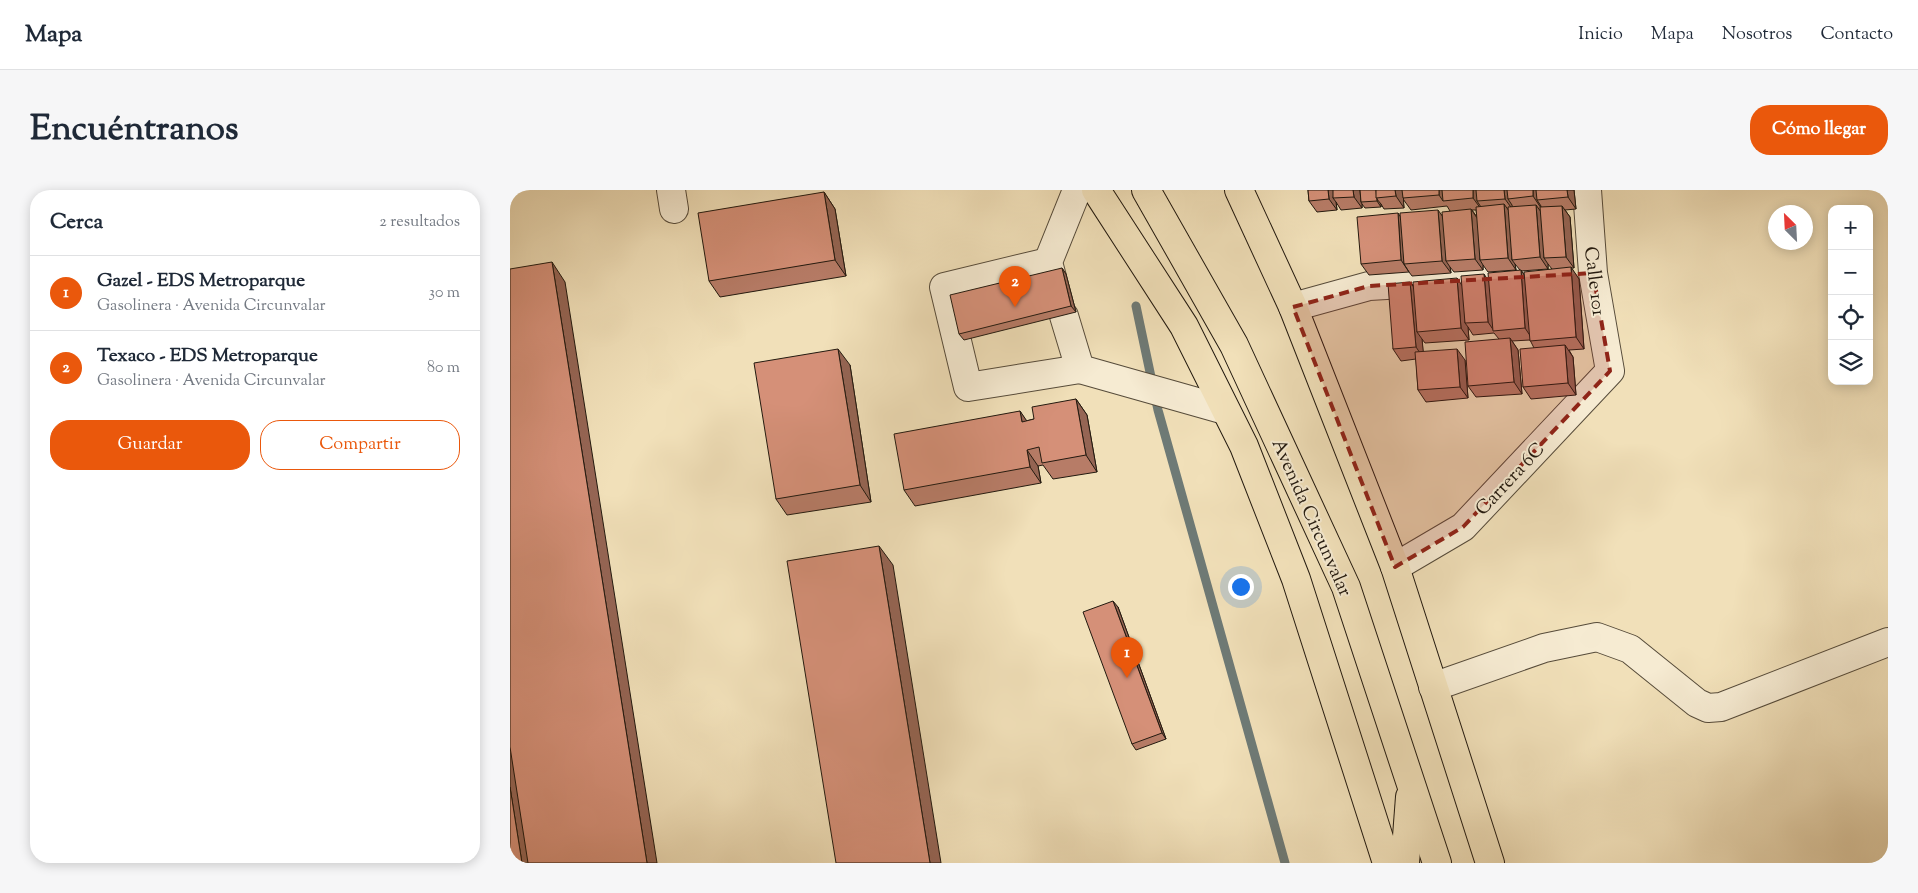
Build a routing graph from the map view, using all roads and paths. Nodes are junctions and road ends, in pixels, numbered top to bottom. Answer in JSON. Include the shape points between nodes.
{"nodes":[{"id":1,"x":1077,"y":190,"type":"edge"},
{"id":2,"x":1096,"y":190,"type":"edge"},
{"id":3,"x":1146,"y":190,"type":"edge"},
{"id":4,"x":1239,"y":190,"type":"edge"},
{"id":5,"x":1587,"y":190,"type":"edge"},
{"id":6,"x":1593,"y":273,"type":"junction"},
{"id":7,"x":1293,"y":307,"type":"junction"},
{"id":8,"x":1064,"y":316,"type":"edge"},
{"id":9,"x":1080,"y":368,"type":"junction"},
{"id":10,"x":1610,"y":371,"type":"joint"},
{"id":11,"x":1225,"y":410,"type":"junction"},
{"id":12,"x":1395,"y":567,"type":"junction"},
{"id":13,"x":1888,"y":642,"type":"edge"},
{"id":14,"x":1434,"y":687,"type":"junction"},
{"id":15,"x":1411,"y":780,"type":"junction"},
{"id":16,"x":1387,"y":863,"type":"edge"},
{"id":17,"x":1405,"y":863,"type":"edge"},
{"id":18,"x":1437,"y":863,"type":"edge"},
{"id":19,"x":1490,"y":863,"type":"edge"}],
"edges":[{"from":1,"to":9,"type":"street","via":[[1050,270],[944,287],[968,387]]},
{"from":2,"to":11,"type":"highway","via":[[1184,326]]},
{"from":3,"to":15,"type":"highway","name":"Avenida Circunvalar","via":[[1234,345],[1346,587]]},
{"from":4,"to":7,"type":"highway"},
{"from":5,"to":6,"type":"street","name":"Calle 101"},
{"from":6,"to":7,"type":"street","via":[[1369,286]]},
{"from":6,"to":10,"type":"street","name":"Calle 101"},
{"from":7,"to":12,"type":"highway"},
{"from":8,"to":9,"type":"street"},
{"from":9,"to":11,"type":"street"},
{"from":10,"to":12,"type":"street","name":"Carrera 6C","via":[[1463,527]]},
{"from":11,"to":16,"type":"highway","via":[[1244,446],[1296,579]]},
{"from":12,"to":14,"type":"highway"},
{"from":13,"to":14,"type":"street","via":[[1720,707],[1708,708],[1697,703],[1630,648],[1597,637],[1544,648]]},
{"from":14,"to":19,"type":"highway"},
{"from":15,"to":17,"type":"highway"},
{"from":15,"to":18,"type":"highway","name":"Avenida Circunvalar"}]}
